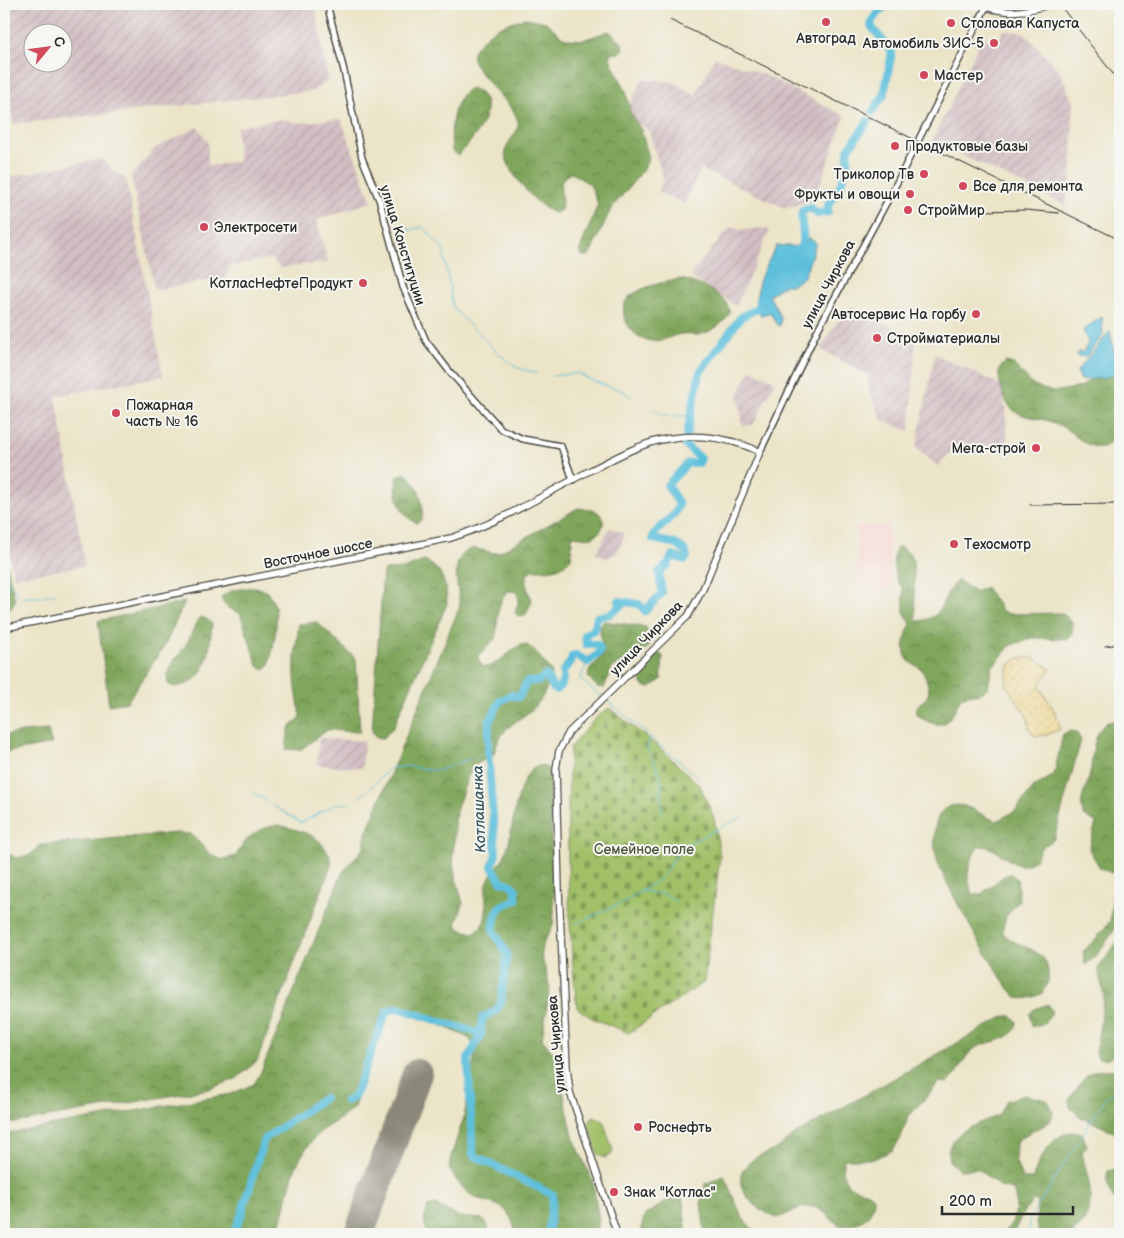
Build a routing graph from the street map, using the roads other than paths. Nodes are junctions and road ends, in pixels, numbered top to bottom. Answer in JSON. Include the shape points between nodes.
{"nodes":[{"id":1,"x":326,"y":4,"type":"edge"},
{"id":2,"x":980,"y":4,"type":"edge"},
{"id":3,"x":1052,"y":4,"type":"edge"},
{"id":4,"x":986,"y":7,"type":"junction"},
{"id":5,"x":760,"y":452,"type":"junction"},
{"id":6,"x":573,"y":480,"type":"junction"},
{"id":7,"x":4,"y":628,"type":"edge"},
{"id":8,"x":617,"y":1234,"type":"edge"}],
"edges":[{"from":1,"to":6,"type":"main road","name":"улица Конституции","via":[[362,158],[380,202],[403,287],[426,341],[500,429],[523,440],[561,446]]},
{"from":2,"to":4,"type":"main road"},
{"from":3,"to":4,"type":"main road","via":[[1015,12]]},
{"from":4,"to":5,"type":"main road","name":"улица Чиркова","via":[[818,329]]},
{"from":5,"to":6,"type":"main road","name":"Восточное шоссе","via":[[733,441],[707,437],[675,438],[646,444]]},
{"from":5,"to":8,"type":"main road","name":"улица Чиркова","via":[[703,589],[688,616],[569,732],[559,751],[556,769],[559,890],[567,1068],[570,1092]]},
{"from":6,"to":7,"type":"main road","name":"Восточное шоссе","via":[[491,523],[433,543]]}]}
